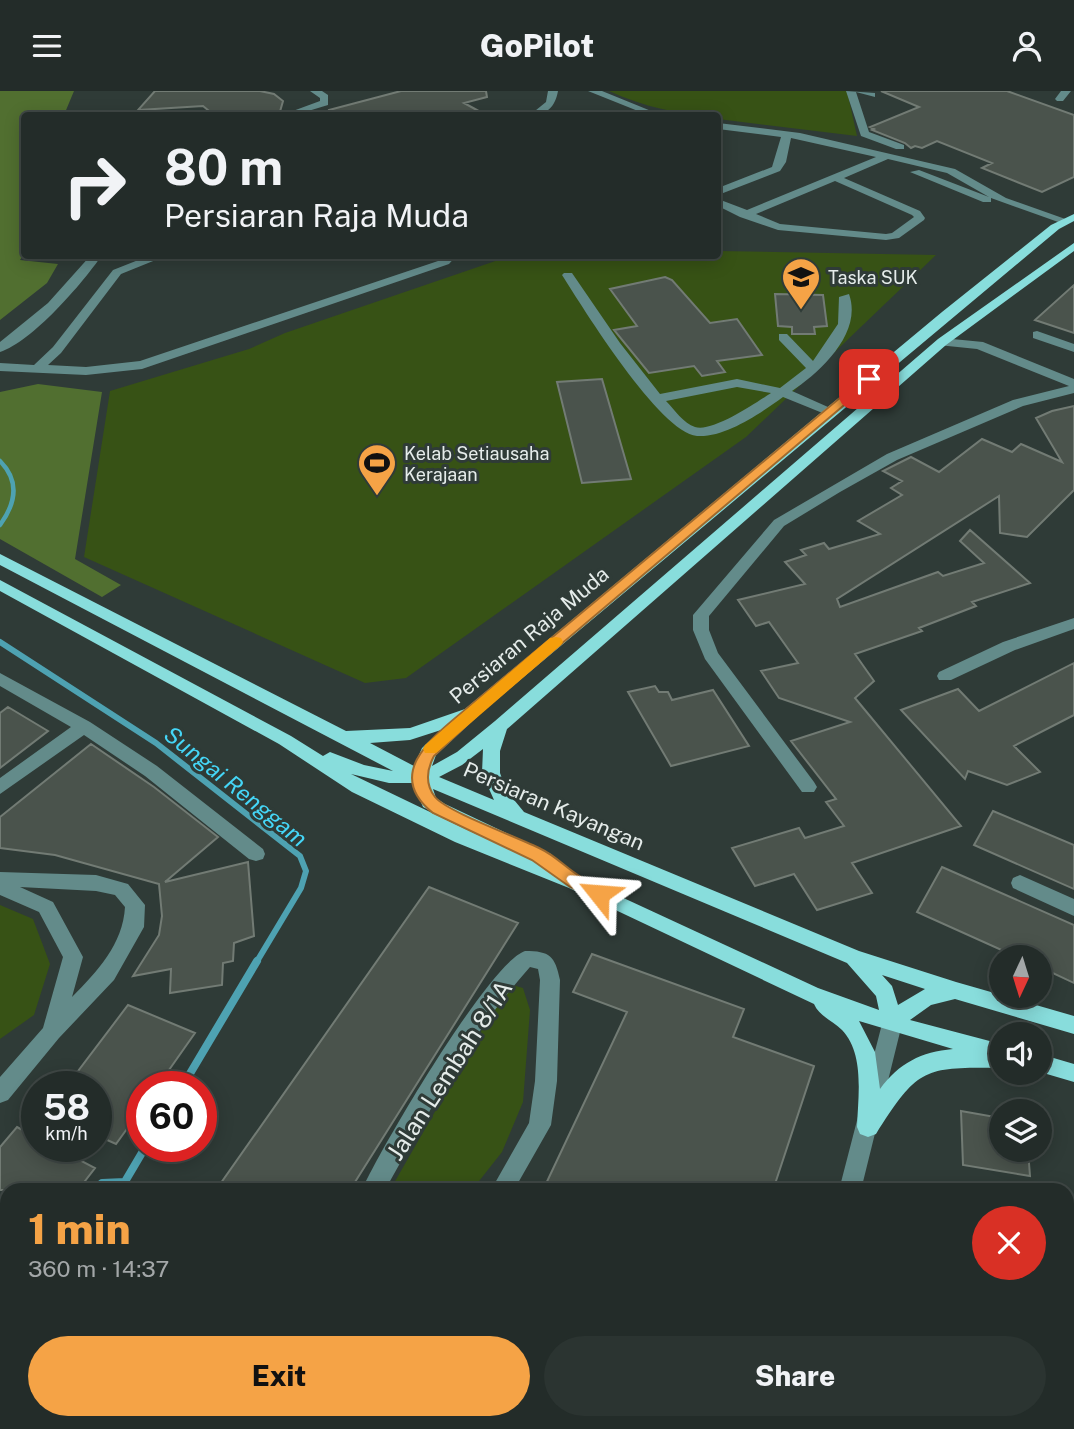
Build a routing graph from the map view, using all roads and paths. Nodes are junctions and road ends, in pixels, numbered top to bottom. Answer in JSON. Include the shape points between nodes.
{"nodes":[{"id":1,"x":316,"y":91,"type":"edge"},
{"id":2,"x":553,"y":91,"type":"edge"},
{"id":3,"x":593,"y":91,"type":"edge"},
{"id":4,"x":851,"y":91,"type":"edge"},
{"id":5,"x":860,"y":91,"type":"edge"},
{"id":6,"x":872,"y":95,"type":"dead end"},
{"id":7,"x":298,"y":112,"type":"edge"},
{"id":8,"x":542,"y":112,"type":"edge"},
{"id":9,"x":648,"y":112,"type":"edge"},
{"id":10,"x":721,"y":126,"type":"edge"},
{"id":11,"x":787,"y":134,"type":"junction"},
{"id":12,"x":901,"y":147,"type":"dead end"},
{"id":13,"x":884,"y":158,"type":"junction"},
{"id":14,"x":836,"y":178,"type":"junction"},
{"id":15,"x":721,"y":191,"type":"edge"},
{"id":16,"x":721,"y":204,"type":"edge"},
{"id":17,"x":744,"y":215,"type":"junction"},
{"id":18,"x":1068,"y":225,"type":"edge"},
{"id":19,"x":1074,"y":246,"type":"edge"},
{"id":20,"x":94,"y":259,"type":"edge"},
{"id":21,"x":152,"y":259,"type":"edge"},
{"id":22,"x":448,"y":259,"type":"edge"},
{"id":23,"x":568,"y":275,"type":"dead end"},
{"id":24,"x":845,"y":297,"type":"dead end"},
{"id":25,"x":966,"y":325,"type":"junction"},
{"id":26,"x":1037,"y":335,"type":"dead end"},
{"id":27,"x":18,"y":336,"type":"junction"},
{"id":28,"x":783,"y":337,"type":"dead end"},
{"id":29,"x":942,"y":342,"type":"junction"},
{"id":30,"x":979,"y":345,"type":"junction"},
{"id":31,"x":0,"y":348,"type":"edge"},
{"id":32,"x":1074,"y":348,"type":"edge"},
{"id":33,"x":5,"y":367,"type":"edge"},
{"id":34,"x":39,"y":367,"type":"junction"},
{"id":35,"x":813,"y":368,"type":"junction"},
{"id":36,"x":0,"y":378,"type":"edge"},
{"id":37,"x":1074,"y":387,"type":"edge"},
{"id":38,"x":783,"y":393,"type":"junction"},
{"id":39,"x":656,"y":399,"type":"junction"},
{"id":40,"x":830,"y":411,"type":"junction"},
{"id":41,"x":0,"y":559,"type":"edge"},
{"id":42,"x":0,"y":585,"type":"edge"},
{"id":43,"x":1074,"y":623,"type":"edge"},
{"id":44,"x":945,"y":676,"type":"dead end"},
{"id":45,"x":0,"y":679,"type":"edge"},
{"id":46,"x":477,"y":707,"type":"junction"},
{"id":47,"x":501,"y":725,"type":"junction"},
{"id":48,"x":84,"y":726,"type":"junction"},
{"id":49,"x":342,"y":734,"type":"junction"},
{"id":50,"x":285,"y":740,"type":"junction"},
{"id":51,"x":419,"y":776,"type":"junction"},
{"id":52,"x":0,"y":787,"type":"edge"},
{"id":53,"x":808,"y":787,"type":"dead end"},
{"id":54,"x":523,"y":819,"type":"junction"},
{"id":55,"x":256,"y":854,"type":"dead end"},
{"id":56,"x":0,"y":879,"type":"edge"},
{"id":57,"x":576,"y":883,"type":"junction"},
{"id":58,"x":1020,"y":883,"type":"dead end"},
{"id":59,"x":0,"y":887,"type":"edge"},
{"id":60,"x":1074,"y":908,"type":"edge"},
{"id":61,"x":853,"y":957,"type":"junction"},
{"id":62,"x":956,"y":991,"type":"junction"},
{"id":63,"x":810,"y":994,"type":"junction"},
{"id":64,"x":892,"y":1024,"type":"junction"},
{"id":65,"x":1074,"y":1025,"type":"edge"},
{"id":66,"x":52,"y":1032,"type":"junction"},
{"id":67,"x":989,"y":1050,"type":"edge"},
{"id":68,"x":989,"y":1059,"type":"edge"},
{"id":69,"x":1052,"y":1067,"type":"edge"},
{"id":70,"x":1074,"y":1073,"type":"edge"},
{"id":71,"x":1,"y":1090,"type":"edge"},
{"id":72,"x":868,"y":1127,"type":"junction"},
{"id":73,"x":377,"y":1183,"type":"edge"},
{"id":74,"x":506,"y":1183,"type":"edge"},
{"id":75,"x":852,"y":1183,"type":"edge"}],
"edges":[{"from":1,"to":7,"type":"street","via":[[327,101]]},
{"from":2,"to":8,"type":"street","via":[[553,107]]},
{"from":3,"to":9,"type":"street"},
{"from":4,"to":12,"type":"street","via":[[866,134]]},
{"from":5,"to":6,"type":"street"},
{"from":10,"to":11,"type":"street"},
{"from":11,"to":13,"type":"street"},
{"from":11,"to":15,"type":"street","via":[[776,169]]},
{"from":13,"to":14,"type":"street"},
{"from":13,"to":18,"type":"street"},
{"from":14,"to":17,"type":"street"},
{"from":14,"to":17,"type":"street","via":[[920,218],[895,236],[886,237],[778,227]]},
{"from":16,"to":17,"type":"street"},
{"from":18,"to":40,"type":"main road","name":"Persiaran Raja Muda"},
{"from":19,"to":25,"type":"main road"},
{"from":20,"to":27,"type":"street"},
{"from":21,"to":34,"type":"street","via":[[117,272]]},
{"from":22,"to":34,"type":"street","via":[[142,365],[86,371]]},
{"from":23,"to":39,"type":"street","via":[[612,344]]},
{"from":24,"to":35,"type":"street","via":[[844,324]]},
{"from":25,"to":29,"type":"main road"},
{"from":25,"to":30,"type":"street"},
{"from":26,"to":32,"type":"street"},
{"from":27,"to":31,"type":"street"},
{"from":27,"to":33,"type":"street"},
{"from":28,"to":35,"type":"street"},
{"from":29,"to":30,"type":"street"},
{"from":29,"to":47,"type":"main road"},
{"from":30,"to":37,"type":"street"},
{"from":33,"to":34,"type":"street"},
{"from":33,"to":36,"type":"street"},
{"from":35,"to":38,"type":"street"},
{"from":37,"to":53,"type":"street","via":[[1018,403],[892,457],[779,523],[701,615],[701,630],[711,655]]},
{"from":38,"to":39,"type":"street","via":[[737,383]]},
{"from":38,"to":39,"type":"street","via":[[704,434],[684,427]]},
{"from":38,"to":40,"type":"street"},
{"from":40,"to":46,"type":"main road","name":"Persiaran Raja Muda"},
{"from":41,"to":49,"type":"main road","name":"Persiaran Kayangan"},
{"from":42,"to":50,"type":"main road"},
{"from":43,"to":44,"type":"street"},
{"from":45,"to":48,"type":"street"},
{"from":46,"to":49,"type":"main road","via":[[405,737]]},
{"from":46,"to":51,"type":"main road","name":"Persiaran Raja Muda","via":[[428,752]]},
{"from":47,"to":51,"type":"main road","via":[[451,765]]},
{"from":47,"to":54,"type":"main road","via":[[491,745],[491,779],[503,802]]},
{"from":48,"to":52,"type":"street"},
{"from":48,"to":55,"type":"street","via":[[151,771]]},
{"from":49,"to":51,"type":"main road","name":"Persiaran Kayangan"},
{"from":50,"to":51,"type":"main road","via":[[360,772]]},
{"from":50,"to":57,"type":"main road","via":[[358,787],[462,837]]},
{"from":51,"to":54,"type":"main road","name":"Persiaran Kayangan"},
{"from":51,"to":57,"type":"main road","via":[[429,802],[439,809],[538,855]]},
{"from":54,"to":61,"type":"main road","name":"Persiaran Kayangan"},
{"from":56,"to":66,"type":"street","via":[[96,883],[121,889],[135,905],[134,927],[107,974]]},
{"from":57,"to":63,"type":"main road"},
{"from":58,"to":60,"type":"street"},
{"from":59,"to":66,"type":"street","via":[[46,908],[73,957]]},
{"from":61,"to":62,"type":"main road","name":"Persiaran Kayangan"},
{"from":61,"to":64,"type":"main road","via":[[886,992]]},
{"from":62,"to":64,"type":"main road","via":[[913,1002]]},
{"from":62,"to":65,"type":"main road","name":"Persiaran Kayangan"},
{"from":63,"to":64,"type":"main road"},
{"from":63,"to":72,"type":"main road","via":[[853,1027],[865,1049]]},
{"from":64,"to":67,"type":"main road"},
{"from":64,"to":72,"type":"street"},
{"from":66,"to":71,"type":"street"},
{"from":68,"to":72,"type":"main road","via":[[954,1059],[912,1069]]},
{"from":69,"to":70,"type":"main road"},
{"from":72,"to":75,"type":"street"},
{"from":73,"to":74,"type":"street","name":"Jalan Lembah 8/1A","via":[[499,985],[525,959],[537,959],[547,964],[550,980],[540,1125]]}]}
